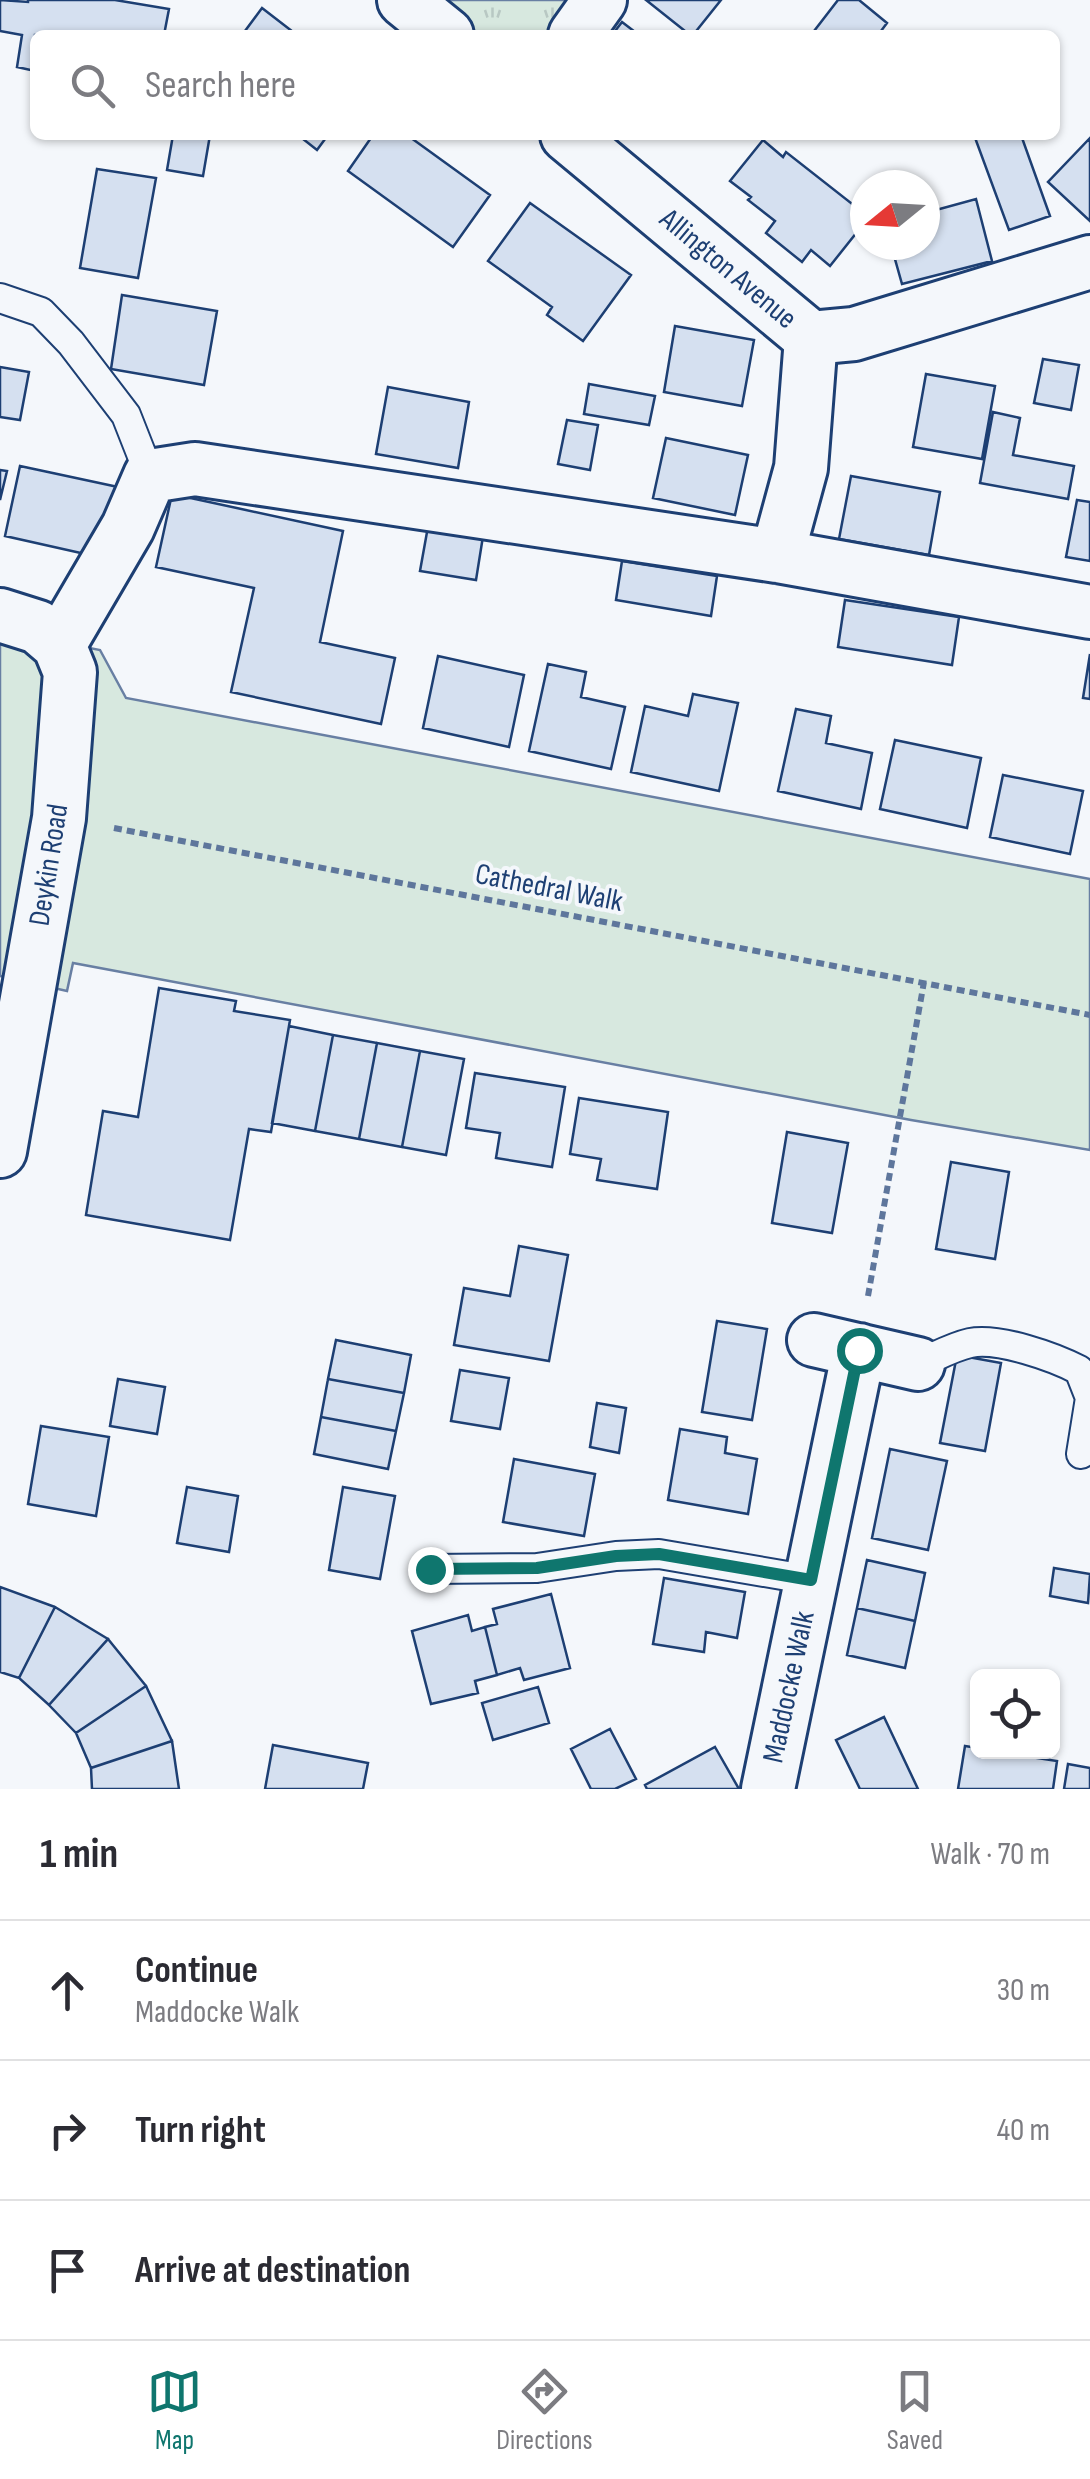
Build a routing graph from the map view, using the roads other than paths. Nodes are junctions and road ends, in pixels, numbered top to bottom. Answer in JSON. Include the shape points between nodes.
{"nodes":[{"id":1,"x":404,"y":0,"type":"edge"},
{"id":2,"x":600,"y":0,"type":"edge"},
{"id":3,"x":441,"y":30,"type":"edge"},
{"id":4,"x":578,"y":30,"type":"edge"},
{"id":5,"x":574,"y":140,"type":"edge"},
{"id":6,"x":1090,"y":262,"type":"edge"},
{"id":7,"x":0,"y":298,"type":"edge"},
{"id":8,"x":811,"y":338,"type":"junction"},
{"id":9,"x":150,"y":476,"type":"junction"},
{"id":10,"x":777,"y":556,"type":"junction"},
{"id":11,"x":1090,"y":612,"type":"edge"},
{"id":12,"x":0,"y":615,"type":"edge"},
{"id":13,"x":59,"y":644,"type":"junction"},
{"id":14,"x":0,"y":1152,"type":"edge"},
{"id":15,"x":918,"y":1364,"type":"joint"},
{"id":16,"x":1081,"y":1454,"type":"dead end"},
{"id":17,"x":430,"y":1569,"type":"dead end"},
{"id":18,"x":811,"y":1580,"type":"junction"},
{"id":19,"x":768,"y":1789,"type":"edge"}],
"edges":[{"from":1,"to":3,"type":"street"},
{"from":2,"to":4,"type":"street"},
{"from":5,"to":8,"type":"street","name":"Allington Avenue"},
{"from":6,"to":8,"type":"street","via":[[854,334]]},
{"from":7,"to":9,"type":"lane","via":[[41,312],[71,343],[126,415]]},
{"from":8,"to":10,"type":"street","name":"Allington Avenue","via":[[800,468]]},
{"from":9,"to":10,"type":"street","via":[[194,469]]},
{"from":9,"to":13,"type":"street"},
{"from":10,"to":11,"type":"street"},
{"from":12,"to":13,"type":"street","via":[[38,627]]},
{"from":13,"to":14,"type":"street","name":"Deykin Road","via":[[70,672],[58,818]]},
{"from":15,"to":16,"type":"lane","via":[[972,1342],[1054,1357],[1079,1370],[1090,1398]]},
{"from":15,"to":18,"type":"street","name":"Maddocke Walk","via":[[836,1345]]},
{"from":17,"to":18,"type":"lane","via":[[537,1568],[659,1554]]},
{"from":18,"to":19,"type":"street","name":"Maddocke Walk"}]}
